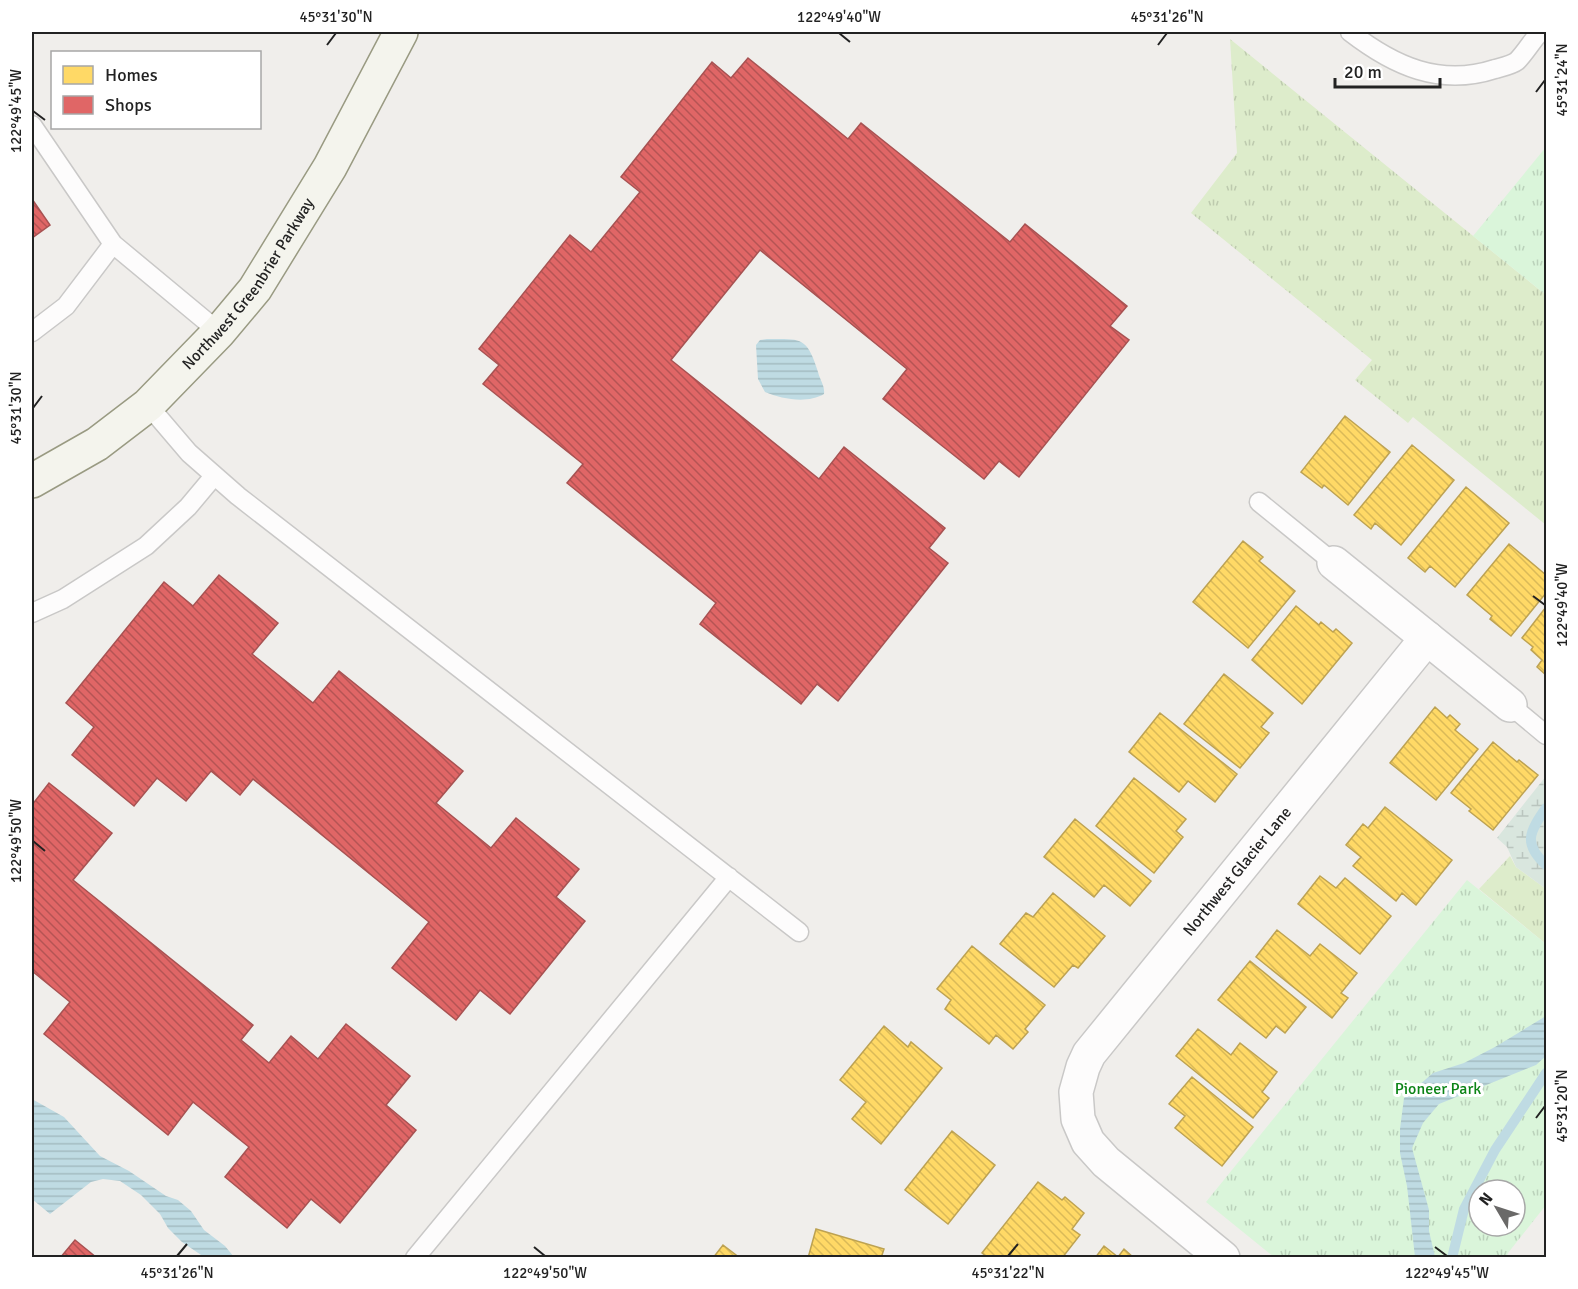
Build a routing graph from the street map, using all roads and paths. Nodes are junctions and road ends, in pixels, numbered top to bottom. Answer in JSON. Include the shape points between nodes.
{"nodes":[{"id":1,"x":401,"y":32,"type":"edge"},
{"id":2,"x":1350,"y":32,"type":"edge"},
{"id":3,"x":1539,"y":32,"type":"edge"},
{"id":4,"x":32,"y":125,"type":"edge"},
{"id":5,"x":112,"y":244,"type":"junction"},
{"id":6,"x":32,"y":332,"type":"edge"},
{"id":7,"x":219,"y":332,"type":"junction"},
{"id":8,"x":148,"y":405,"type":"junction"},
{"id":9,"x":214,"y":476,"type":"junction"},
{"id":10,"x":32,"y":481,"type":"edge"},
{"id":11,"x":1259,"y":502,"type":"dead end"},
{"id":12,"x":1334,"y":563,"type":"joint"},
{"id":13,"x":32,"y":613,"type":"edge"},
{"id":14,"x":1427,"y":638,"type":"junction"},
{"id":15,"x":1510,"y":705,"type":"joint"},
{"id":16,"x":1546,"y":735,"type":"edge"},
{"id":17,"x":729,"y":877,"type":"junction"},
{"id":18,"x":799,"y":932,"type":"dead end"},
{"id":19,"x":415,"y":1257,"type":"edge"},
{"id":20,"x":1223,"y":1257,"type":"edge"}],
"edges":[{"from":1,"to":7,"type":"street","name":"Northwest Greenbrier Parkway","via":[[330,167],[255,289]]},
{"from":2,"to":3,"type":"lane","via":[[1411,69],[1447,77],[1480,74],[1516,62]]},
{"from":4,"to":5,"type":"lane"},
{"from":5,"to":6,"type":"lane","via":[[66,306]]},
{"from":5,"to":7,"type":"lane"},
{"from":7,"to":8,"type":"street","name":"Northwest Greenbrier Parkway"},
{"from":8,"to":9,"type":"lane"},
{"from":8,"to":10,"type":"street","name":"Northwest Greenbrier Parkway","via":[[97,444]]},
{"from":9,"to":13,"type":"lane","via":[[146,546],[63,599]]},
{"from":9,"to":17,"type":"lane"},
{"from":11,"to":12,"type":"lane"},
{"from":12,"to":14,"type":"street"},
{"from":14,"to":15,"type":"street"},
{"from":14,"to":20,"type":"street","name":"Northwest Glacier Lane","via":[[1083,1066],[1076,1092],[1078,1119],[1088,1142],[1106,1162]]},
{"from":15,"to":16,"type":"lane"},
{"from":17,"to":18,"type":"lane"},
{"from":17,"to":19,"type":"lane"}]}
